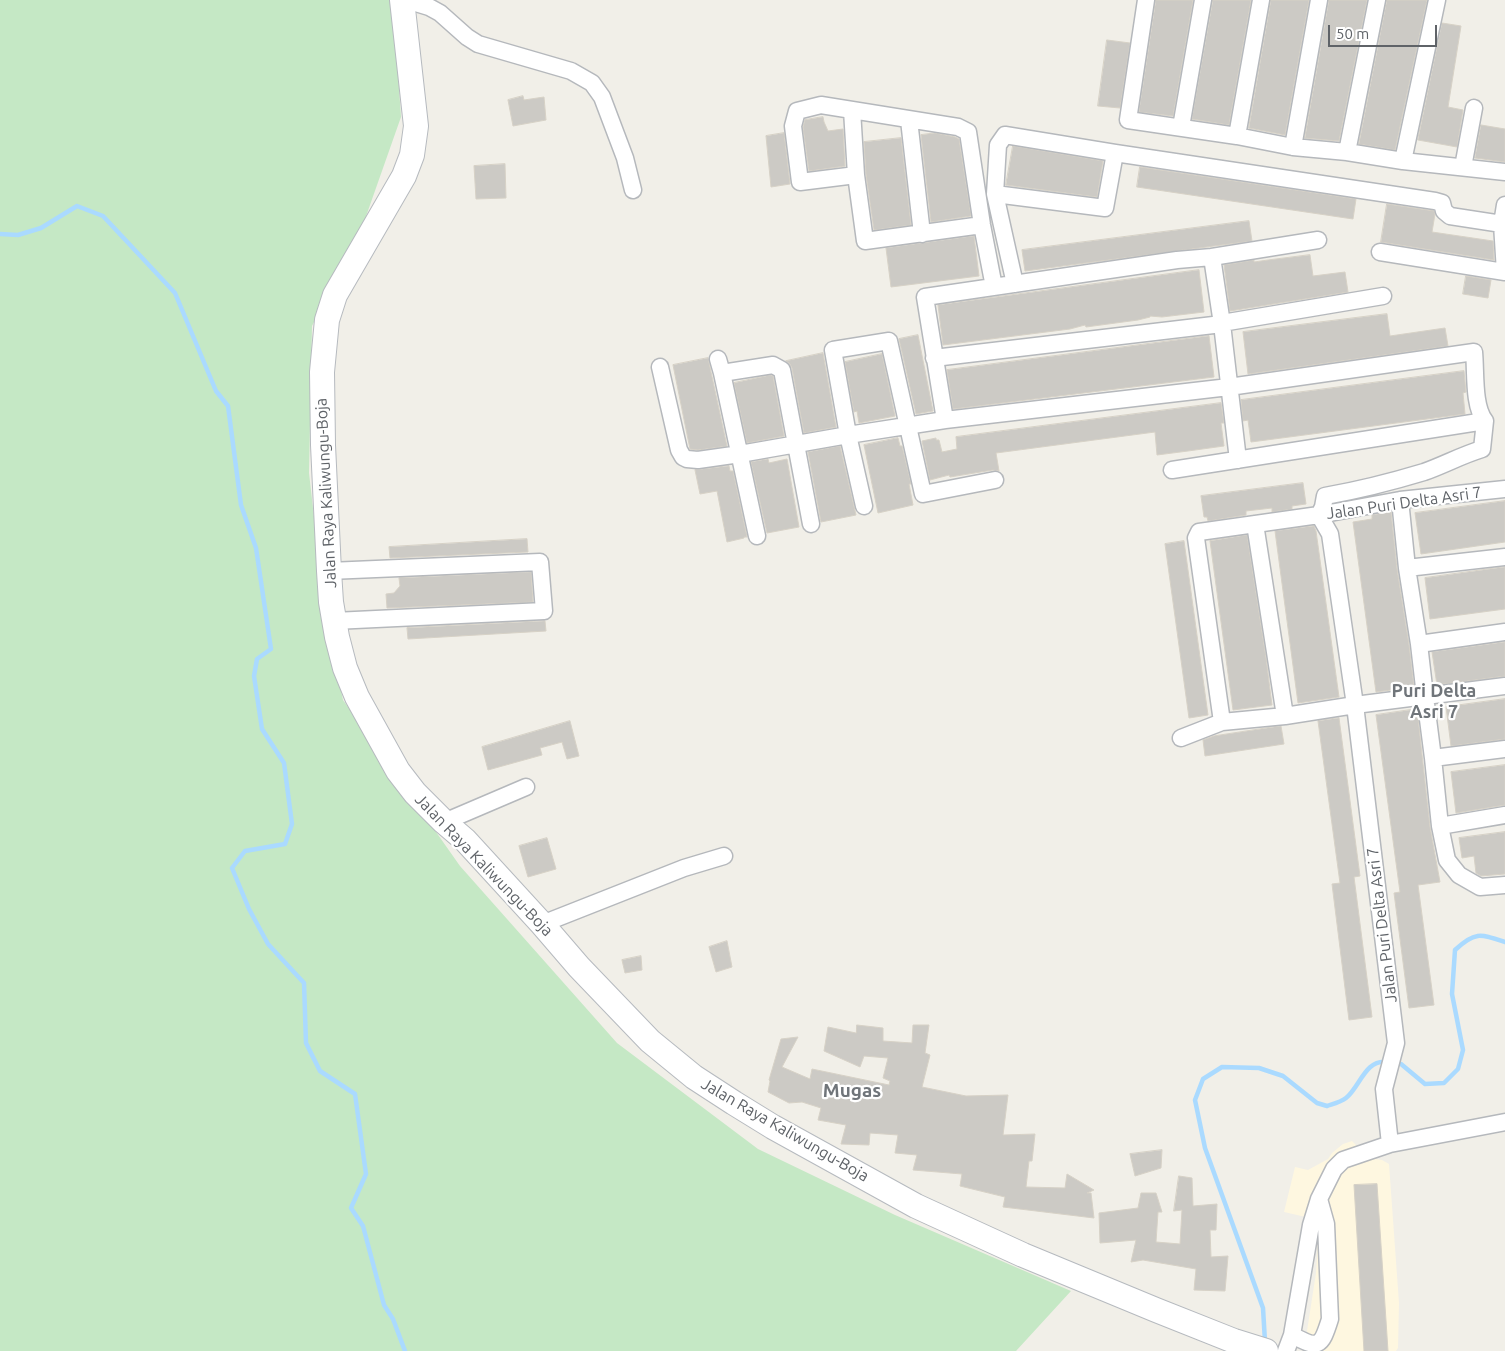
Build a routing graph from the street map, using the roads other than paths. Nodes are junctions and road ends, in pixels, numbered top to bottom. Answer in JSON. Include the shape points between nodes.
{"nodes":[{"id":1,"x":404,"y":0,"type":"edge"},
{"id":2,"x":1146,"y":0,"type":"edge"},
{"id":3,"x":1203,"y":0,"type":"edge"},
{"id":4,"x":1261,"y":0,"type":"edge"},
{"id":5,"x":1319,"y":0,"type":"edge"},
{"id":6,"x":1376,"y":0,"type":"edge"},
{"id":7,"x":1437,"y":0,"type":"edge"},
{"id":8,"x":1474,"y":108,"type":"dead end"},
{"id":9,"x":852,"y":110,"type":"junction"},
{"id":10,"x":909,"y":120,"type":"junction"},
{"id":11,"x":1181,"y":127,"type":"junction"},
{"id":12,"x":1237,"y":136,"type":"junction"},
{"id":13,"x":1293,"y":147,"type":"junction"},
{"id":14,"x":1347,"y":152,"type":"junction"},
{"id":15,"x":1115,"y":153,"type":"junction"},
{"id":16,"x":1404,"y":161,"type":"junction"},
{"id":17,"x":1463,"y":167,"type":"junction"},
{"id":18,"x":1505,"y":172,"type":"edge"},
{"id":19,"x":856,"y":175,"type":"junction"},
{"id":20,"x":633,"y":190,"type":"dead end"},
{"id":21,"x":995,"y":194,"type":"junction"},
{"id":22,"x":1505,"y":205,"type":"edge"},
{"id":23,"x":1502,"y":224,"type":"junction"},
{"id":24,"x":982,"y":225,"type":"junction"},
{"id":25,"x":922,"y":234,"type":"junction"},
{"id":26,"x":1318,"y":240,"type":"dead end"},
{"id":27,"x":1380,"y":252,"type":"dead end"},
{"id":28,"x":1212,"y":257,"type":"junction"},
{"id":29,"x":1505,"y":272,"type":"edge"},
{"id":30,"x":1015,"y":284,"type":"junction"},
{"id":31,"x":994,"y":287,"type":"junction"},
{"id":32,"x":1382,"y":296,"type":"dead end"},
{"id":33,"x":1222,"y":323,"type":"junction"},
{"id":34,"x":934,"y":358,"type":"junction"},
{"id":35,"x":660,"y":367,"type":"dead end"},
{"id":36,"x":1229,"y":387,"type":"junction"},
{"id":37,"x":945,"y":420,"type":"junction"},
{"id":38,"x":1485,"y":421,"type":"junction"},
{"id":39,"x":908,"y":425,"type":"junction"},
{"id":40,"x":848,"y":435,"type":"junction"},
{"id":41,"x":796,"y":444,"type":"junction"},
{"id":42,"x":740,"y":454,"type":"junction"},
{"id":43,"x":1238,"y":460,"type":"junction"},
{"id":44,"x":1172,"y":470,"type":"dead end"},
{"id":45,"x":996,"y":480,"type":"dead end"},
{"id":46,"x":1505,"y":489,"type":"edge"},
{"id":47,"x":1400,"y":500,"type":"junction"},
{"id":48,"x":864,"y":506,"type":"dead end"},
{"id":49,"x":1319,"y":515,"type":"junction"},
{"id":50,"x":812,"y":524,"type":"dead end"},
{"id":51,"x":1255,"y":524,"type":"junction"},
{"id":52,"x":757,"y":536,"type":"dead end"},
{"id":53,"x":1505,"y":557,"type":"edge"},
{"id":54,"x":1407,"y":568,"type":"junction"},
{"id":55,"x":329,"y":571,"type":"junction"},
{"id":56,"x":334,"y":621,"type":"junction"},
{"id":57,"x":1505,"y":632,"type":"edge"},
{"id":58,"x":1420,"y":644,"type":"junction"},
{"id":59,"x":1505,"y":686,"type":"edge"},
{"id":60,"x":1425,"y":696,"type":"junction"},
{"id":61,"x":1355,"y":706,"type":"junction"},
{"id":62,"x":1285,"y":716,"type":"junction"},
{"id":63,"x":1222,"y":722,"type":"junction"},
{"id":64,"x":1180,"y":738,"type":"dead end"},
{"id":65,"x":1505,"y":749,"type":"edge"},
{"id":66,"x":1433,"y":758,"type":"junction"},
{"id":67,"x":526,"y":787,"type":"dead end"},
{"id":68,"x":1505,"y":815,"type":"edge"},
{"id":69,"x":444,"y":822,"type":"junction"},
{"id":70,"x":1440,"y":826,"type":"junction"},
{"id":71,"x":724,"y":856,"type":"dead end"},
{"id":72,"x":1505,"y":886,"type":"edge"},
{"id":73,"x":542,"y":924,"type":"junction"},
{"id":74,"x":1505,"y":1122,"type":"edge"},
{"id":75,"x":1390,"y":1144,"type":"junction"},
{"id":76,"x":1319,"y":1199,"type":"junction"},
{"id":77,"x":1292,"y":1335,"type":"junction"},
{"id":78,"x":1266,"y":1351,"type":"edge"},
{"id":79,"x":1286,"y":1351,"type":"edge"}],
"edges":[{"from":1,"to":20,"type":"street","via":[[440,12],[478,44],[571,71],[592,83],[602,97],[625,158]]},
{"from":1,"to":55,"type":"main road","name":"Jalan Raya Kaliwungu-Boja","via":[[415,118],[412,155],[404,176],[336,295],[324,340],[323,445]]},
{"from":2,"to":11,"type":"street","via":[[1128,120]]},
{"from":3,"to":11,"type":"street"},
{"from":4,"to":12,"type":"street"},
{"from":5,"to":13,"type":"street"},
{"from":6,"to":14,"type":"street"},
{"from":7,"to":16,"type":"street"},
{"from":8,"to":17,"type":"street"},
{"from":9,"to":10,"type":"street"},
{"from":9,"to":19,"type":"street"},
{"from":9,"to":19,"type":"street","via":[[821,105],[798,111],[793,126],[800,182]]},
{"from":10,"to":24,"type":"street","via":[[968,132]]},
{"from":10,"to":25,"type":"street"},
{"from":11,"to":12,"type":"street"},
{"from":12,"to":13,"type":"street"},
{"from":13,"to":14,"type":"street"},
{"from":14,"to":16,"type":"street"},
{"from":15,"to":21,"type":"street","via":[[1105,208]]},
{"from":15,"to":21,"type":"street","via":[[1005,135],[998,145]]},
{"from":15,"to":23,"type":"street","via":[[1434,201],[1442,203],[1450,216]]},
{"from":16,"to":17,"type":"street"},
{"from":17,"to":18,"type":"street"},
{"from":19,"to":25,"type":"street","via":[[865,241]]},
{"from":21,"to":30,"type":"street"},
{"from":22,"to":23,"type":"street"},
{"from":23,"to":29,"type":"street"},
{"from":24,"to":25,"type":"street"},
{"from":24,"to":31,"type":"street"},
{"from":26,"to":28,"type":"street"},
{"from":27,"to":29,"type":"street"},
{"from":28,"to":30,"type":"street"},
{"from":28,"to":33,"type":"street"},
{"from":30,"to":31,"type":"street"},
{"from":31,"to":34,"type":"street","via":[[925,297]]},
{"from":32,"to":33,"type":"street"},
{"from":33,"to":34,"type":"street"},
{"from":33,"to":36,"type":"street"},
{"from":34,"to":37,"type":"street"},
{"from":35,"to":42,"type":"street","via":[[683,457],[691,460]]},
{"from":36,"to":37,"type":"street"},
{"from":36,"to":38,"type":"street","via":[[1474,352],[1475,391],[1480,415]]},
{"from":36,"to":43,"type":"street"},
{"from":37,"to":39,"type":"street"},
{"from":38,"to":43,"type":"street"},
{"from":38,"to":49,"type":"street","via":[[1482,449],[1424,471],[1325,496]]},
{"from":39,"to":40,"type":"street"},
{"from":39,"to":40,"type":"street","via":[[889,341],[833,350]]},
{"from":39,"to":45,"type":"street","via":[[923,494]]},
{"from":40,"to":41,"type":"street"},
{"from":40,"to":48,"type":"street"},
{"from":41,"to":42,"type":"street"},
{"from":41,"to":42,"type":"street","via":[[782,370],[773,364],[720,366]]},
{"from":41,"to":50,"type":"street"},
{"from":42,"to":52,"type":"street"},
{"from":43,"to":44,"type":"street"},
{"from":46,"to":47,"type":"street","name":"Jalan Puri Delta Asri 7"},
{"from":47,"to":49,"type":"street","name":"Jalan Puri Delta Asri 7"},
{"from":47,"to":54,"type":"street"},
{"from":49,"to":51,"type":"street"},
{"from":49,"to":61,"type":"street","name":"Jalan Puri Delta Asri 7","via":[[1330,534]]},
{"from":51,"to":62,"type":"street"},
{"from":51,"to":63,"type":"street","via":[[1199,532],[1196,538]]},
{"from":53,"to":54,"type":"street"},
{"from":54,"to":58,"type":"street"},
{"from":55,"to":56,"type":"main road","name":"Jalan Raya Kaliwungu-Boja"},
{"from":55,"to":56,"type":"street","via":[[540,562],[544,611]]},
{"from":56,"to":69,"type":"main road","name":"Jalan Raya Kaliwungu-Boja","via":[[345,668],[376,733],[415,793]]},
{"from":57,"to":58,"type":"street"},
{"from":58,"to":60,"type":"street"},
{"from":59,"to":60,"type":"street"},
{"from":60,"to":61,"type":"street"},
{"from":60,"to":66,"type":"street"},
{"from":61,"to":62,"type":"street"},
{"from":61,"to":75,"type":"street","name":"Jalan Puri Delta Asri 7","via":[[1396,1043],[1384,1089]]},
{"from":62,"to":63,"type":"street"},
{"from":63,"to":64,"type":"street"},
{"from":65,"to":66,"type":"street"},
{"from":66,"to":70,"type":"street"},
{"from":67,"to":69,"type":"street"},
{"from":68,"to":70,"type":"street"},
{"from":69,"to":73,"type":"main road","name":"Jalan Raya Kaliwungu-Boja","via":[[465,840]]},
{"from":70,"to":72,"type":"street","via":[[1447,860],[1459,876],[1480,887]]},
{"from":71,"to":73,"type":"street","via":[[684,868]]},
{"from":73,"to":78,"type":"main road","name":"Jalan Raya Kaliwungu-Boja","via":[[650,1041],[694,1078],[734,1103],[916,1206],[1023,1255]]},
{"from":74,"to":75,"type":"street"},
{"from":75,"to":76,"type":"street","via":[[1342,1160]]},
{"from":76,"to":77,"type":"street","via":[[1311,1225]]},
{"from":76,"to":77,"type":"street","via":[[1326,1224],[1330,1319],[1322,1340],[1316,1343],[1310,1344]]},
{"from":77,"to":79,"type":"street"}]}
